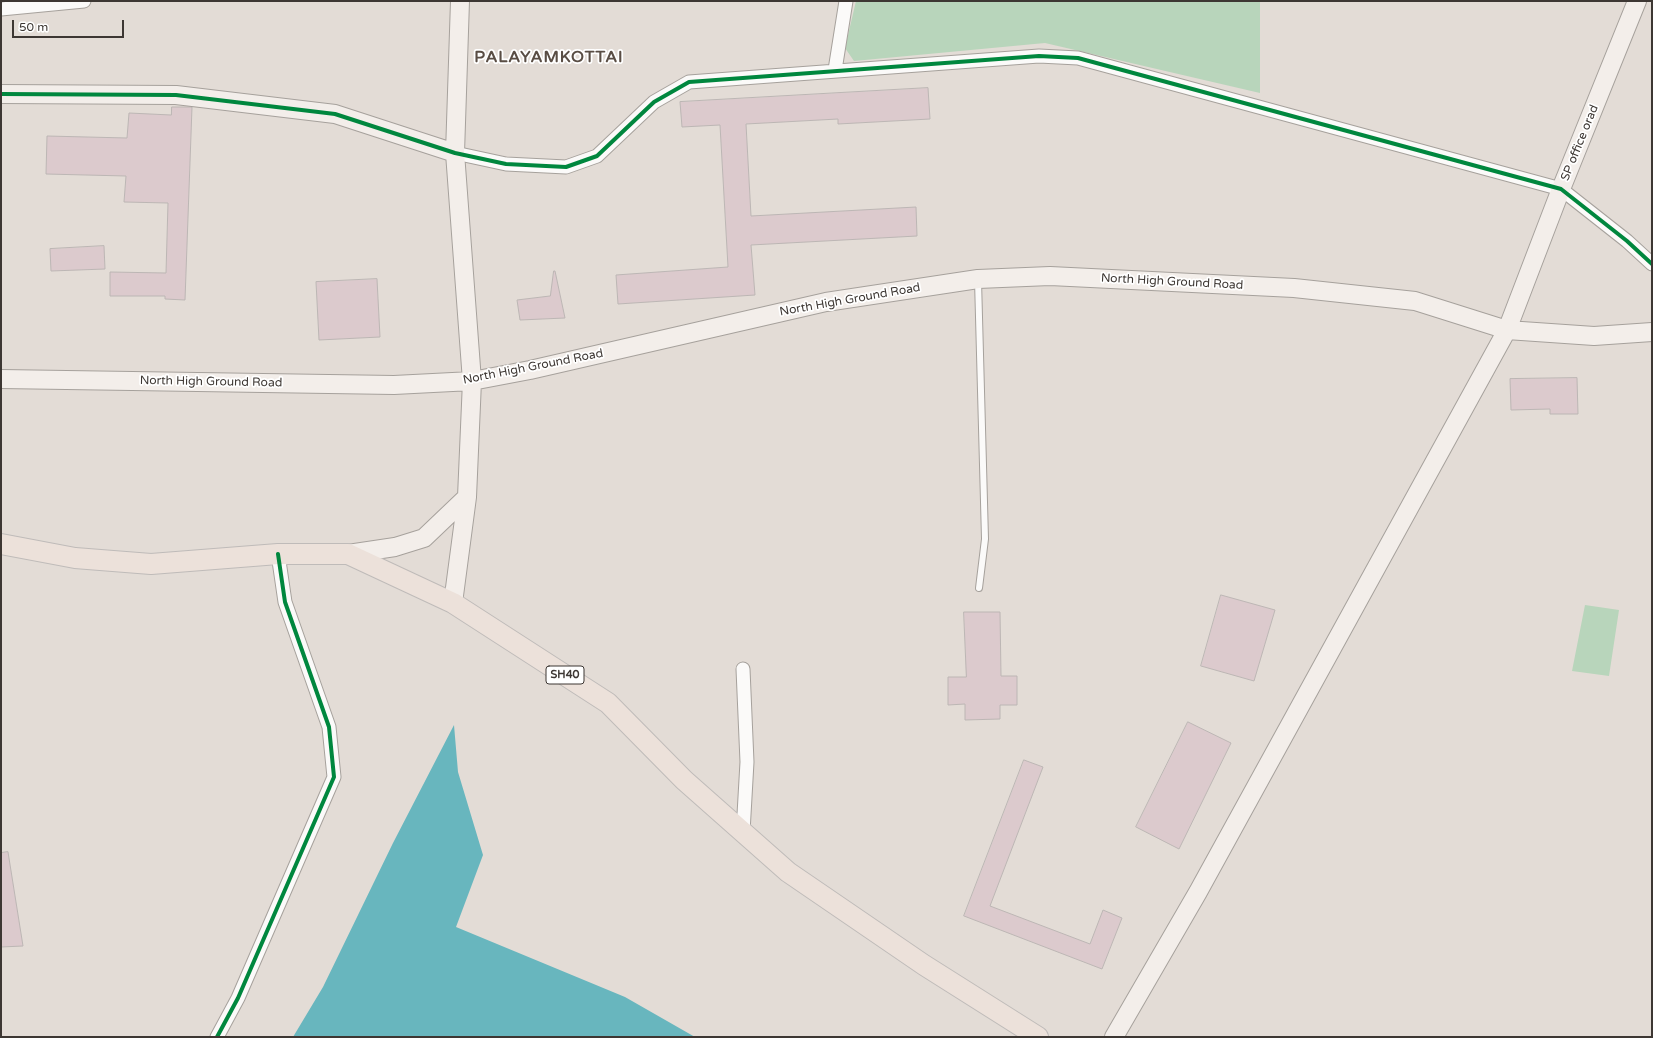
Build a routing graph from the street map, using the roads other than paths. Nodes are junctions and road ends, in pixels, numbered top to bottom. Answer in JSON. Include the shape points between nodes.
{"nodes":[{"id":1,"x":84,"y":1,"type":"edge"},
{"id":2,"x":460,"y":1,"type":"edge"},
{"id":3,"x":846,"y":1,"type":"edge"},
{"id":4,"x":1637,"y":1,"type":"edge"},
{"id":5,"x":59,"y":2,"type":"edge"},
{"id":6,"x":1,"y":9,"type":"edge"},
{"id":7,"x":835,"y":70,"type":"junction"},
{"id":8,"x":1,"y":94,"type":"edge"},
{"id":9,"x":455,"y":153,"type":"junction"},
{"id":10,"x":1561,"y":190,"type":"junction"},
{"id":11,"x":1652,"y":264,"type":"edge"},
{"id":12,"x":978,"y":279,"type":"junction"},
{"id":13,"x":1507,"y":330,"type":"junction"},
{"id":14,"x":1652,"y":332,"type":"edge"},
{"id":15,"x":1,"y":379,"type":"edge"},
{"id":16,"x":472,"y":381,"type":"junction"},
{"id":17,"x":467,"y":497,"type":"junction"},
{"id":18,"x":1,"y":544,"type":"edge"},
{"id":19,"x":278,"y":554,"type":"junction"},
{"id":20,"x":348,"y":554,"type":"junction"},
{"id":21,"x":979,"y":588,"type":"dead end"},
{"id":22,"x":453,"y":603,"type":"junction"},
{"id":23,"x":743,"y":669,"type":"dead end"},
{"id":24,"x":743,"y":832,"type":"junction"},
{"id":25,"x":217,"y":1037,"type":"edge"},
{"id":26,"x":1038,"y":1037,"type":"edge"},
{"id":27,"x":1114,"y":1037,"type":"edge"}],
"edges":[{"from":1,"to":5,"type":"street"},
{"from":2,"to":9,"type":"main road"},
{"from":3,"to":7,"type":"street"},
{"from":4,"to":10,"type":"main road","name":"SP office orad"},
{"from":5,"to":6,"type":"street"},
{"from":7,"to":9,"type":"street","via":[[689,82],[654,102],[597,156],[566,167],[506,164]]},
{"from":7,"to":10,"type":"street","via":[[1039,56],[1078,58]]},
{"from":8,"to":9,"type":"main road","via":[[176,95],[335,114]]},
{"from":9,"to":16,"type":"main road"},
{"from":10,"to":11,"type":"street","via":[[1627,241]]},
{"from":10,"to":13,"type":"main road","name":"SP office orad"},
{"from":12,"to":13,"type":"main road","name":"North High Ground Road","via":[[1050,276],[1294,288],[1415,301]]},
{"from":12,"to":16,"type":"main road","name":"North High Ground Road","via":[[826,302]]},
{"from":12,"to":21,"type":"lane","via":[[985,539]]},
{"from":13,"to":14,"type":"main road","name":"North High Ground Road","via":[[1594,336]]},
{"from":13,"to":27,"type":"main road","name":"SP office orad","via":[[1198,892]]},
{"from":15,"to":16,"type":"main road","name":"North High Ground Road","via":[[394,385]]},
{"from":16,"to":17,"type":"main road"},
{"from":17,"to":20,"type":"main road","via":[[424,538],[395,547]]},
{"from":17,"to":22,"type":"main road"},
{"from":18,"to":19,"type":"main road","number":"SH40","via":[[75,558],[151,564]]},
{"from":19,"to":20,"type":"main road","number":"SH40"},
{"from":19,"to":25,"type":"street","via":[[286,602],[329,727],[334,777],[238,998]]},
{"from":20,"to":22,"type":"main road","number":"SH40"},
{"from":22,"to":24,"type":"main road","number":"SH40","via":[[608,703],[684,780]]},
{"from":23,"to":24,"type":"street","via":[[747,762]]},
{"from":24,"to":26,"type":"main road","number":"SH40","via":[[788,872],[924,965]]}]}
